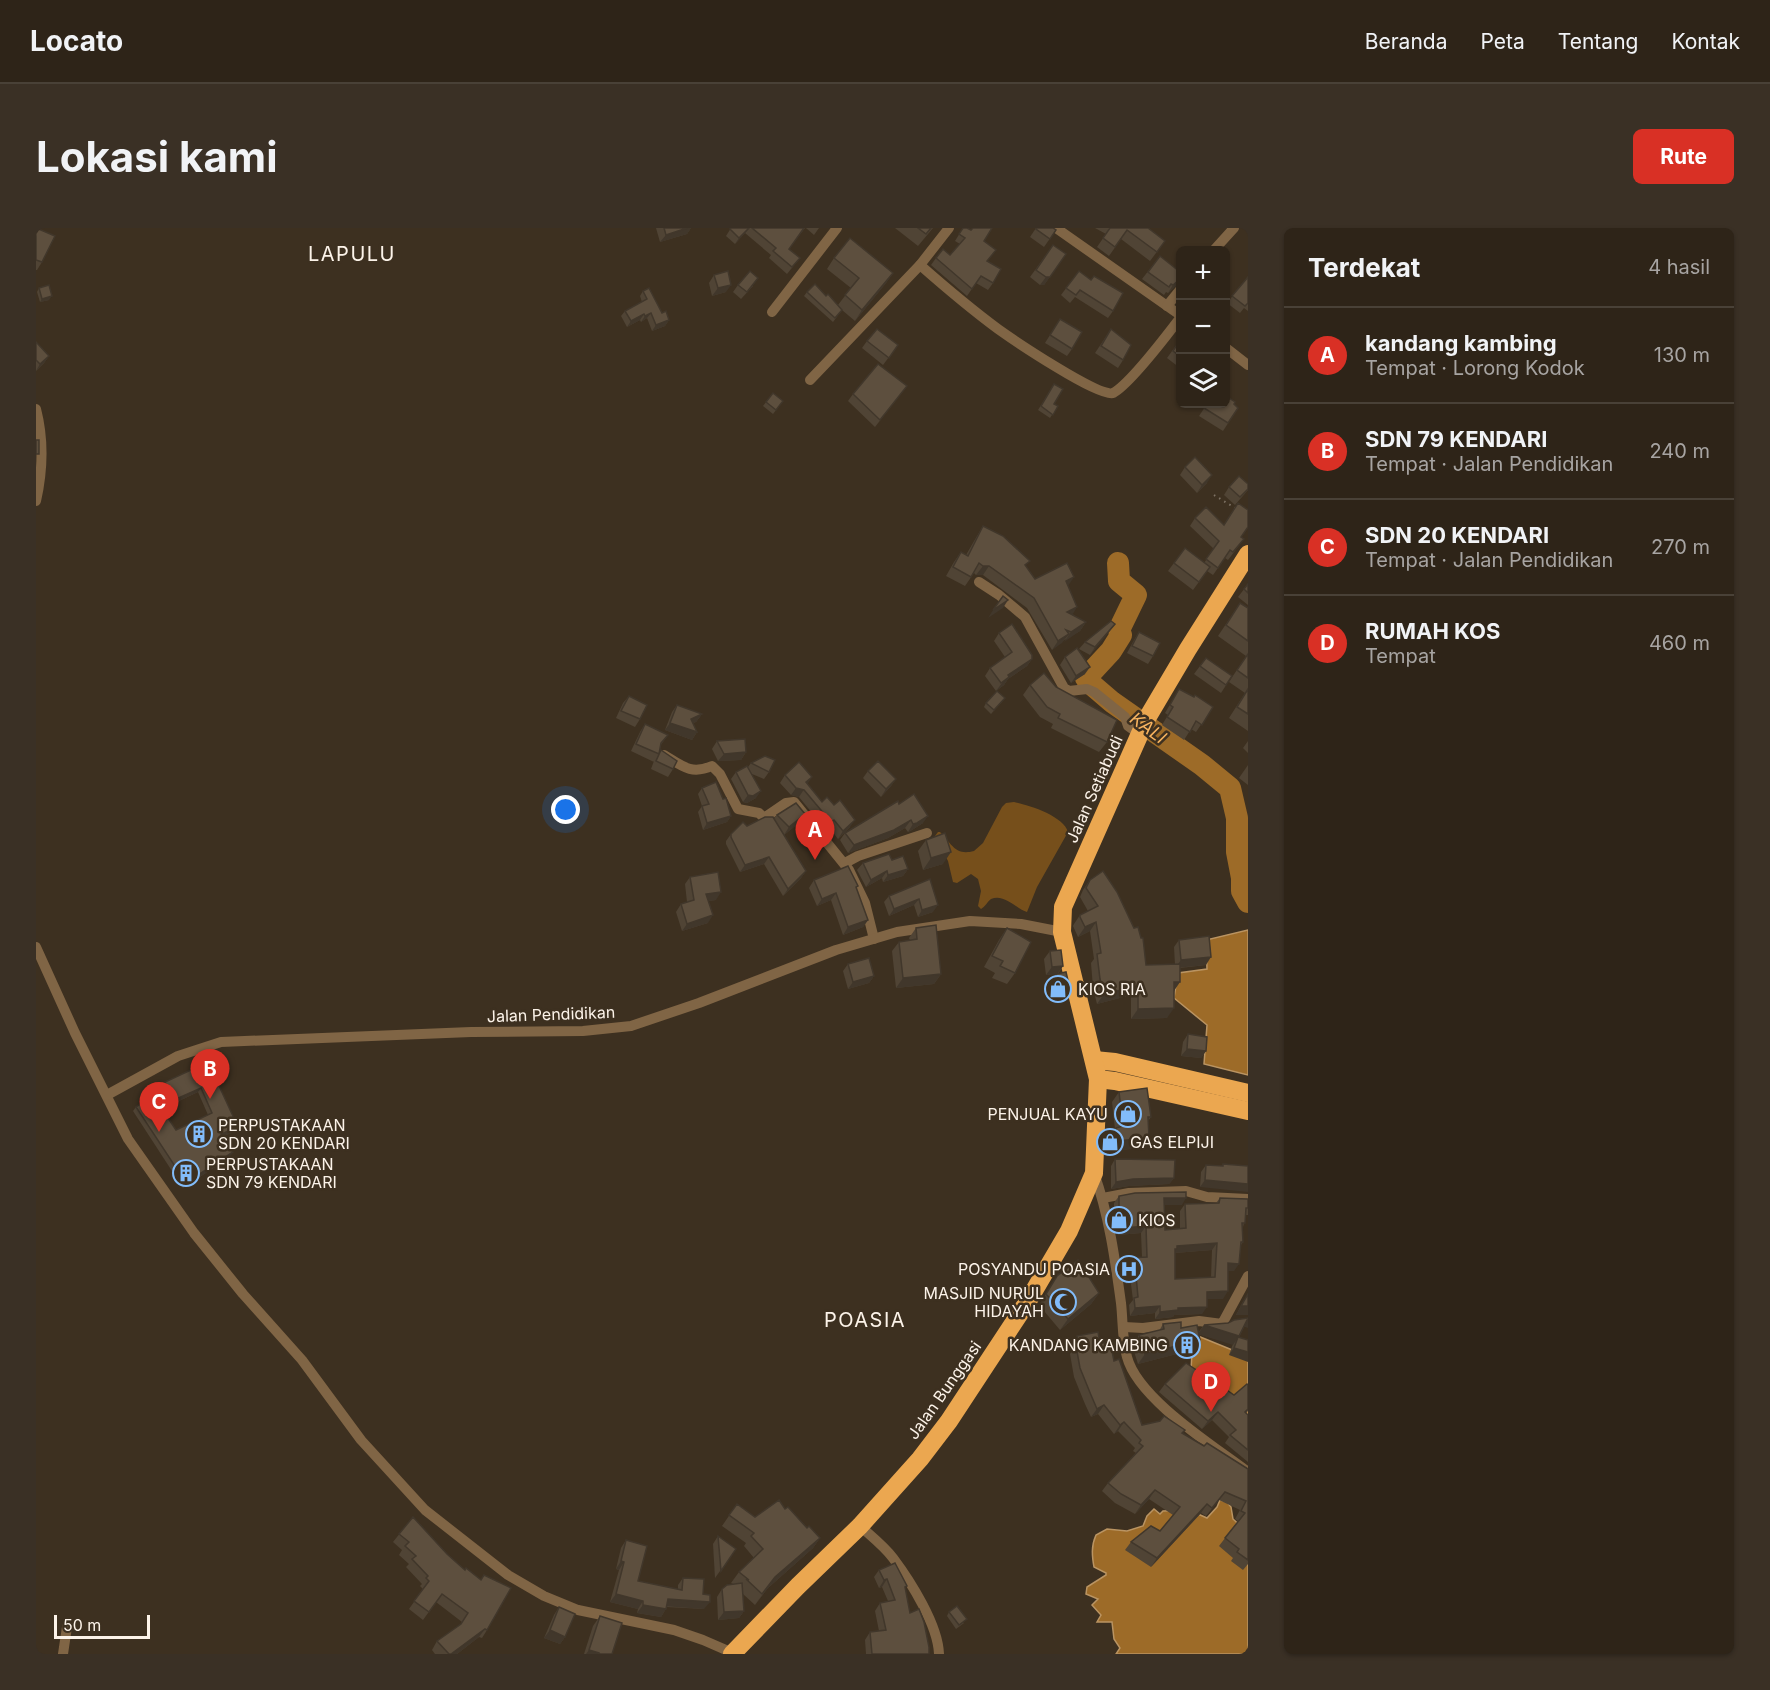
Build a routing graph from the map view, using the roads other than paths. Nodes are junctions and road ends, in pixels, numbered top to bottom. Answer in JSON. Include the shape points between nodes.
{"nodes":[{"id":1,"x":837,"y":228,"type":"edge"},
{"id":2,"x":949,"y":228,"type":"edge"},
{"id":3,"x":1056,"y":228,"type":"edge"},
{"id":4,"x":1234,"y":228,"type":"edge"},
{"id":5,"x":1218,"y":246,"type":"edge"},
{"id":6,"x":920,"y":265,"type":"junction"},
{"id":7,"x":1176,"y":295,"type":"edge"},
{"id":8,"x":1167,"y":306,"type":"junction"},
{"id":9,"x":772,"y":312,"type":"dead end"},
{"id":10,"x":1176,"y":314,"type":"edge"},
{"id":11,"x":1176,"y":322,"type":"edge"},
{"id":12,"x":1230,"y":351,"type":"edge"},
{"id":13,"x":1248,"y":365,"type":"edge"},
{"id":14,"x":810,"y":380,"type":"dead end"},
{"id":15,"x":36,"y":409,"type":"edge"},
{"id":16,"x":36,"y":501,"type":"edge"},
{"id":17,"x":1248,"y":554,"type":"edge"},
{"id":18,"x":979,"y":582,"type":"dead end"},
{"id":19,"x":1142,"y":728,"type":"junction"},
{"id":20,"x":662,"y":754,"type":"edge"},
{"id":21,"x":927,"y":833,"type":"dead end"},
{"id":22,"x":845,"y":863,"type":"junction"},
{"id":23,"x":1062,"y":932,"type":"junction"},
{"id":24,"x":874,"y":939,"type":"junction"},
{"id":25,"x":36,"y":947,"type":"edge"},
{"id":26,"x":1096,"y":1070,"type":"junction"},
{"id":27,"x":1190,"y":1088,"type":"junction"},
{"id":28,"x":1248,"y":1093,"type":"edge"},
{"id":29,"x":107,"y":1095,"type":"junction"},
{"id":30,"x":1248,"y":1111,"type":"edge"},
{"id":31,"x":1094,"y":1173,"type":"junction"},
{"id":32,"x":1103,"y":1198,"type":"junction"},
{"id":33,"x":1248,"y":1199,"type":"edge"},
{"id":34,"x":1248,"y":1276,"type":"edge"},
{"id":35,"x":1124,"y":1327,"type":"junction"},
{"id":36,"x":1248,"y":1472,"type":"edge"},
{"id":37,"x":860,"y":1526,"type":"junction"},
{"id":38,"x":67,"y":1627,"type":"dead end"},
{"id":39,"x":732,"y":1653,"type":"edge"},
{"id":40,"x":63,"y":1654,"type":"edge"},
{"id":41,"x":939,"y":1654,"type":"edge"}],
"edges":[{"from":1,"to":9,"type":"street"},
{"from":2,"to":6,"type":"street"},
{"from":3,"to":8,"type":"street"},
{"from":4,"to":5,"type":"street"},
{"from":6,"to":11,"type":"street","via":[[998,329],[1103,393],[1113,393],[1125,382]]},
{"from":6,"to":14,"type":"street"},
{"from":7,"to":8,"type":"street"},
{"from":8,"to":10,"type":"street"},
{"from":12,"to":13,"type":"street"},
{"from":15,"to":16,"type":"street","via":[[42,435]]},
{"from":17,"to":19,"type":"highway","name":"Jalan Setiabudi"},
{"from":18,"to":19,"type":"street","via":[[1025,617],[1064,688],[1094,692],[1125,717],[1128,726]]},
{"from":19,"to":23,"type":"highway","name":"Jalan Setiabudi","via":[[1069,891],[1063,907]]},
{"from":20,"to":22,"type":"street","via":[[693,771],[712,766],[738,808],[764,818],[794,802]]},
{"from":21,"to":22,"type":"street"},
{"from":22,"to":24,"type":"street","via":[[861,891]]},
{"from":23,"to":24,"type":"street","name":"Jalan Pendidikan","via":[[1021,924],[970,921]]},
{"from":23,"to":26,"type":"highway","name":"Jalan Setiabudi"},
{"from":24,"to":29,"type":"street","name":"Jalan Pendidikan","via":[[631,1026],[583,1031],[221,1042],[178,1056]]},
{"from":25,"to":29,"type":"street"},
{"from":26,"to":27,"type":"highway"},
{"from":26,"to":31,"type":"highway","name":"Jalan Bunggasi"},
{"from":27,"to":28,"type":"highway"},
{"from":27,"to":30,"type":"highway"},
{"from":29,"to":39,"type":"street","via":[[129,1139],[194,1233],[302,1360],[361,1440],[424,1510],[508,1575],[544,1596],[578,1610],[674,1630]]},
{"from":31,"to":32,"type":"street"},
{"from":31,"to":37,"type":"highway","name":"Jalan Bunggasi","via":[[1069,1231],[989,1361],[920,1459]]},
{"from":32,"to":33,"type":"street","via":[[1186,1191],[1207,1197]]},
{"from":32,"to":35,"type":"street"},
{"from":34,"to":35,"type":"street","via":[[1222,1324],[1199,1321]]},
{"from":35,"to":36,"type":"street","via":[[1127,1358],[1140,1382],[1164,1408]]},
{"from":37,"to":39,"type":"highway","name":"Jalan Bunggasi"},
{"from":37,"to":41,"type":"street","via":[[900,1568],[934,1630]]},
{"from":38,"to":40,"type":"street"}]}
